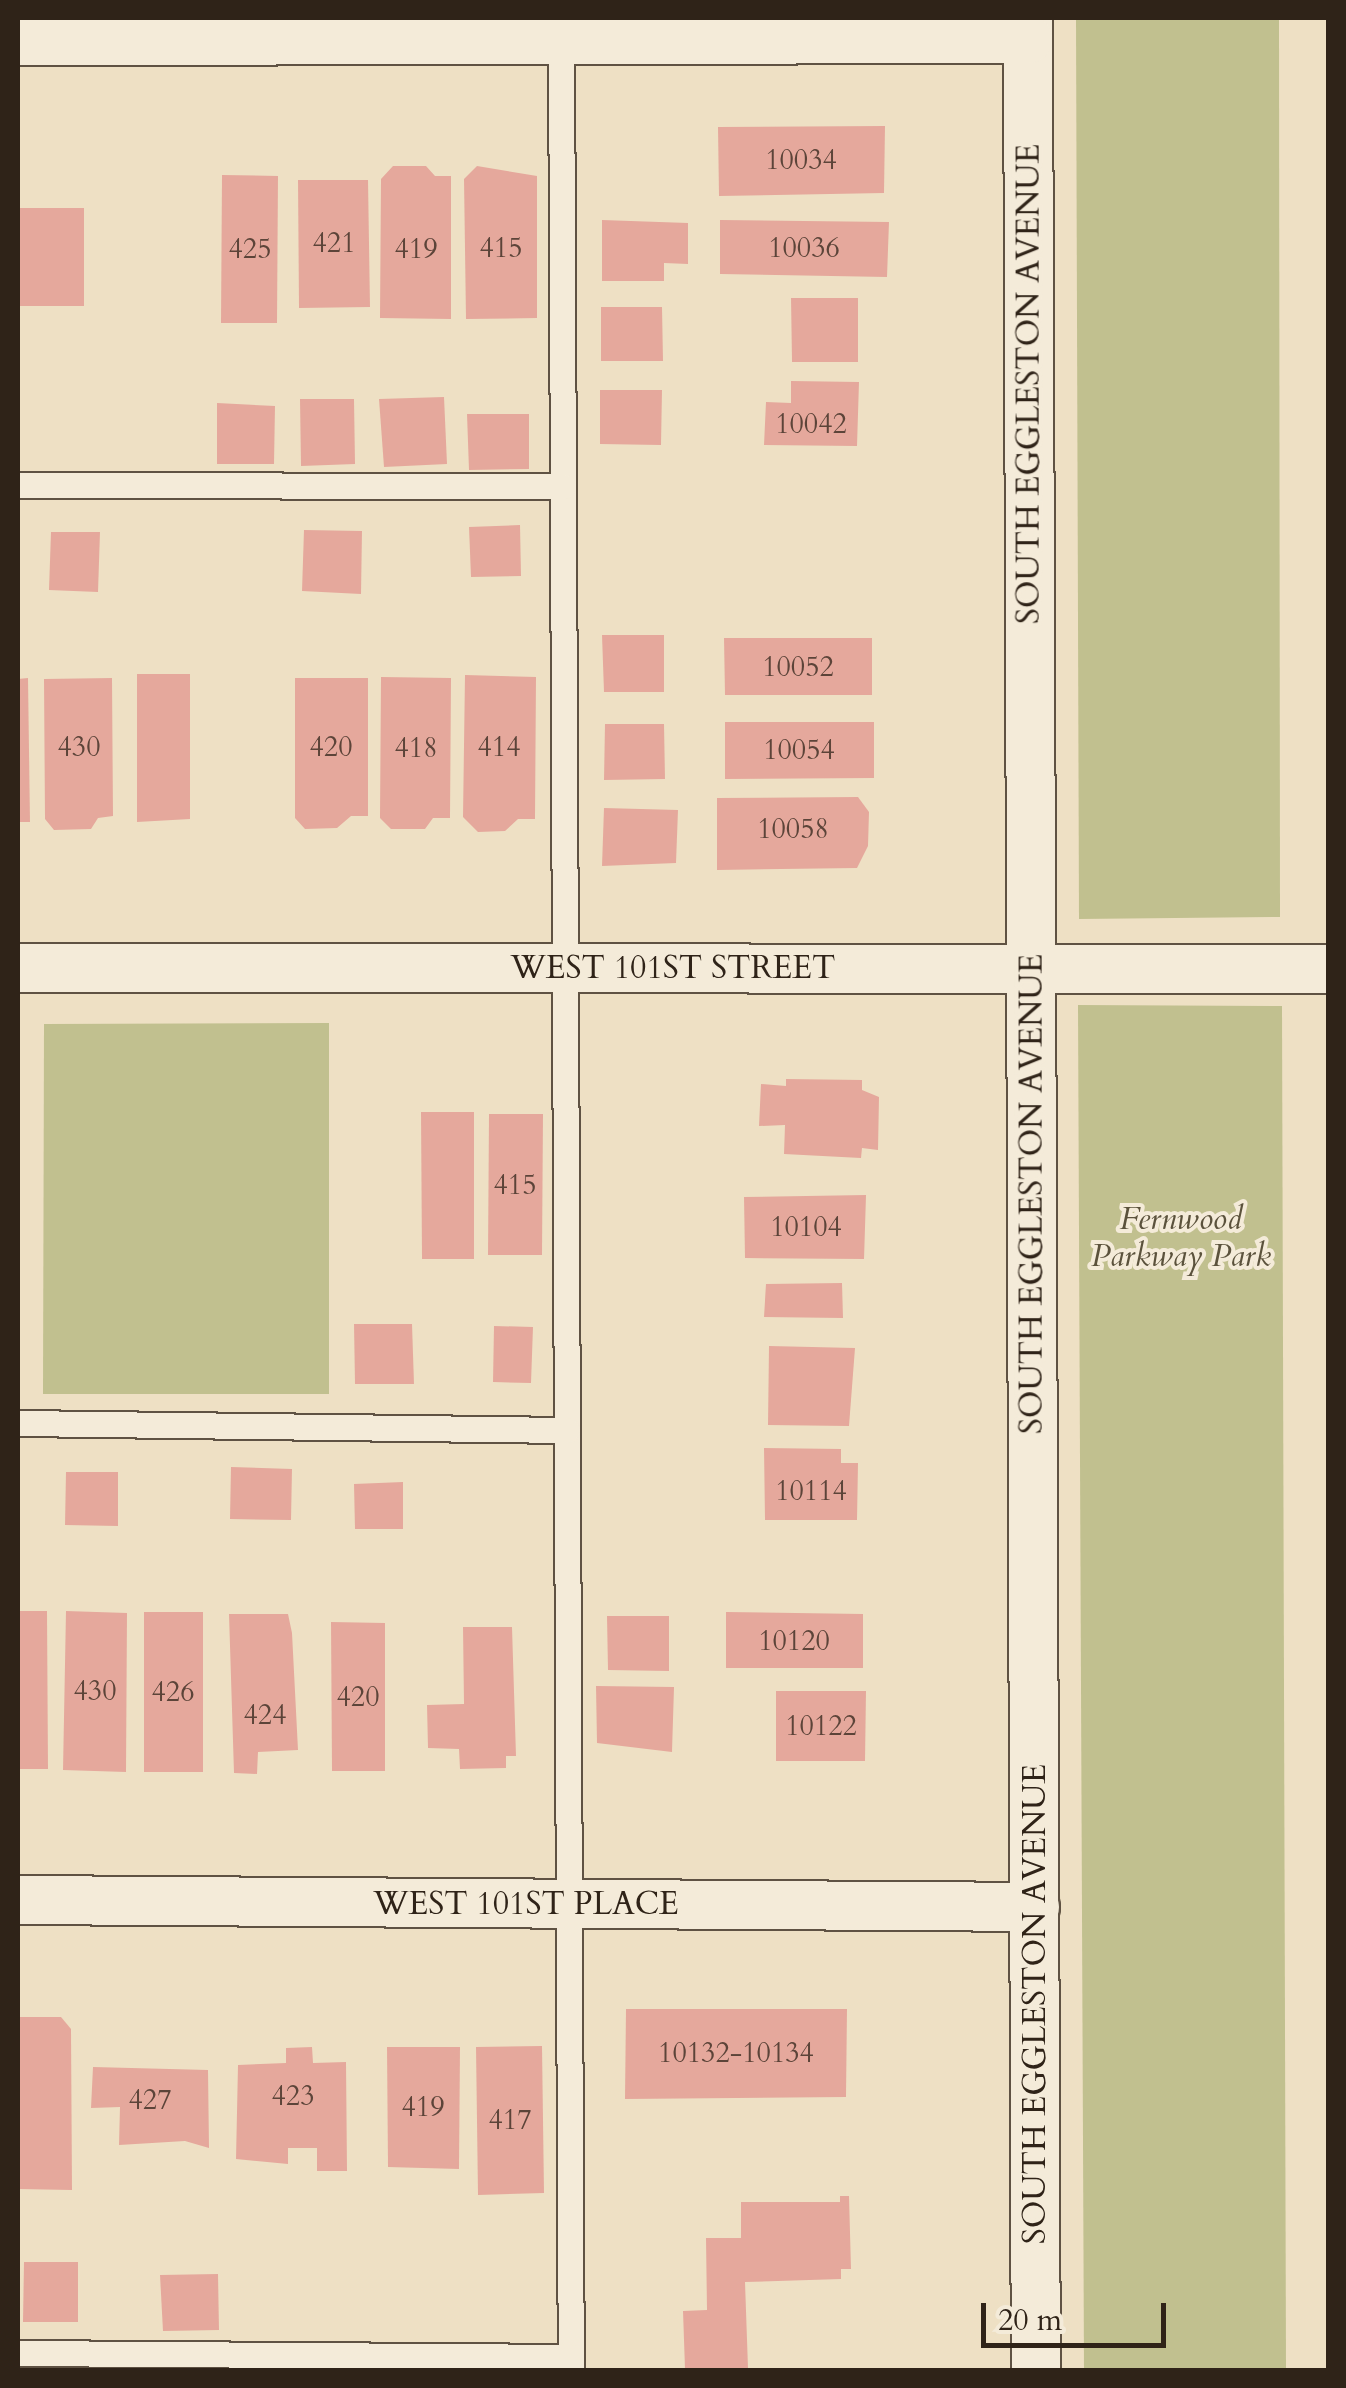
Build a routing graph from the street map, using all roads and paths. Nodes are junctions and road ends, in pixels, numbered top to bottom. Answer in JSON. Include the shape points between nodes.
{"nodes":[{"id":1,"x":1028,"y":28,"type":"edge"},
{"id":2,"x":560,"y":29,"type":"edge"},
{"id":3,"x":18,"y":40,"type":"edge"},
{"id":4,"x":18,"y":485,"type":"edge"},
{"id":5,"x":563,"y":486,"type":"junction"},
{"id":6,"x":18,"y":968,"type":"edge"},
{"id":7,"x":565,"y":968,"type":"junction"},
{"id":8,"x":1031,"y":968,"type":"junction"},
{"id":9,"x":1328,"y":968,"type":"edge"},
{"id":10,"x":18,"y":1424,"type":"edge"},
{"id":11,"x":567,"y":1430,"type":"junction"},
{"id":12,"x":18,"y":1900,"type":"edge"},
{"id":13,"x":568,"y":1904,"type":"junction"},
{"id":14,"x":1035,"y":1907,"type":"junction"},
{"id":15,"x":18,"y":2353,"type":"edge"},
{"id":16,"x":571,"y":2364,"type":"edge"},
{"id":17,"x":1036,"y":2370,"type":"edge"}],
"edges":[{"from":1,"to":2,"type":"street"},
{"from":1,"to":8,"type":"street","name":"SOUTH EGGLESTON AVENUE"},
{"from":2,"to":3,"type":"street"},
{"from":2,"to":5,"type":"lane"},
{"from":4,"to":5,"type":"lane"},
{"from":5,"to":7,"type":"lane"},
{"from":6,"to":7,"type":"street","name":"WEST 101ST STREET"},
{"from":7,"to":8,"type":"street","name":"WEST 101ST STREET"},
{"from":7,"to":11,"type":"lane"},
{"from":8,"to":9,"type":"street","name":"WEST 101ST STREET"},
{"from":8,"to":14,"type":"street","name":"SOUTH EGGLESTON AVENUE"},
{"from":10,"to":11,"type":"lane"},
{"from":11,"to":13,"type":"lane"},
{"from":12,"to":13,"type":"street","name":"WEST 101ST PLACE"},
{"from":13,"to":14,"type":"street","name":"WEST 101ST PLACE"},
{"from":13,"to":16,"type":"lane"},
{"from":14,"to":17,"type":"street","name":"SOUTH EGGLESTON AVENUE"},
{"from":15,"to":16,"type":"lane"}]}
